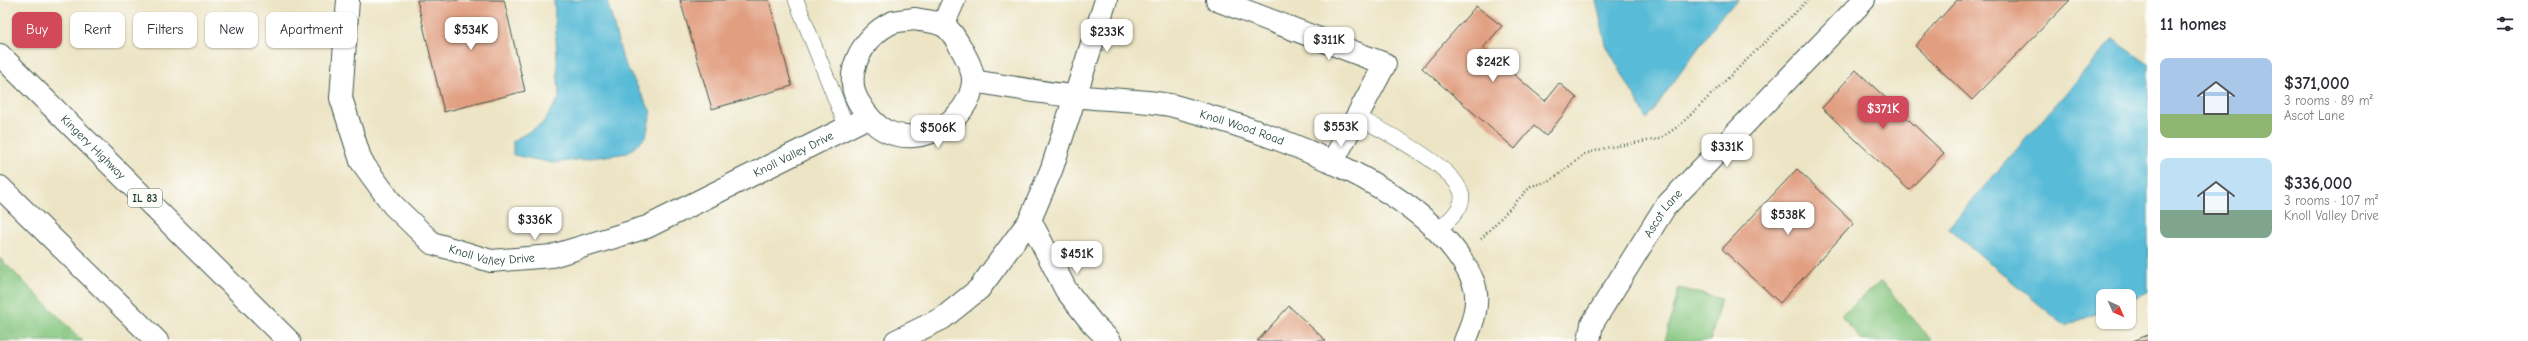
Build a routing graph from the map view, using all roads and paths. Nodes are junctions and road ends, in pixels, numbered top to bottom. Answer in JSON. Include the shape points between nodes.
{"nodes":[{"id":1,"x":348,"y":0,"type":"edge"},
{"id":2,"x":796,"y":0,"type":"edge"},
{"id":3,"x":954,"y":0,"type":"edge"},
{"id":4,"x":1106,"y":0,"type":"edge"},
{"id":5,"x":1217,"y":0,"type":"edge"},
{"id":6,"x":1808,"y":0,"type":"edge"},
{"id":7,"x":1864,"y":0,"type":"edge"},
{"id":8,"x":942,"y":25,"type":"junction"},
{"id":9,"x":0,"y":55,"type":"edge"},
{"id":10,"x":973,"y":81,"type":"junction"},
{"id":11,"x":1076,"y":97,"type":"junction"},
{"id":12,"x":1357,"y":117,"type":"junction"},
{"id":13,"x":868,"y":118,"type":"junction"},
{"id":14,"x":847,"y":128,"type":"junction"},
{"id":15,"x":1332,"y":163,"type":"junction"},
{"id":16,"x":0,"y":186,"type":"edge"},
{"id":17,"x":1030,"y":220,"type":"junction"},
{"id":18,"x":1437,"y":232,"type":"junction"},
{"id":19,"x":1460,"y":261,"type":"junction"},
{"id":20,"x":157,"y":341,"type":"edge"},
{"id":21,"x":289,"y":341,"type":"edge"},
{"id":22,"x":896,"y":341,"type":"edge"},
{"id":23,"x":1110,"y":341,"type":"edge"},
{"id":24,"x":1465,"y":341,"type":"edge"},
{"id":25,"x":1589,"y":341,"type":"edge"}],
"edges":[{"from":1,"to":14,"type":"main road","name":"Knoll Valley Drive","via":[[341,98],[361,161],[393,205],[432,243],[491,261],[552,256],[647,227]]},
{"from":2,"to":14,"type":"lane"},
{"from":3,"to":8,"type":"main road"},
{"from":4,"to":11,"type":"main road"},
{"from":5,"to":12,"type":"main road","via":[[1385,64]]},
{"from":6,"to":19,"type":"path","via":[[1679,126],[1659,139],[1585,154],[1550,181],[1531,186]]},
{"from":7,"to":25,"type":"main road","name":"Ascot Lane","via":[[1665,208],[1592,324]]},
{"from":8,"to":10,"type":"main road","via":[[967,58]]},
{"from":8,"to":13,"type":"main road","via":[[915,19],[892,23],[873,35],[859,53],[853,75],[856,98]]},
{"from":9,"to":21,"type":"main road","name":"Kingery Highway","number":"IL 83"},
{"from":10,"to":11,"type":"main road","name":"Knoll Wood Road"},
{"from":10,"to":13,"type":"main road","via":[[965,104],[951,122],[931,134],[908,137],[886,131]]},
{"from":11,"to":15,"type":"main road","name":"Knoll Wood Road","via":[[1172,106],[1294,145]]},
{"from":11,"to":17,"type":"main road","via":[[1052,168]]},
{"from":12,"to":15,"type":"main road"},
{"from":12,"to":18,"type":"lane","via":[[1408,143],[1456,181],[1462,197],[1459,209]]},
{"from":13,"to":14,"type":"main road","name":"Knoll Valley Drive"},
{"from":15,"to":18,"type":"main road","name":"Knoll Wood Road","via":[[1372,182]]},
{"from":16,"to":20,"type":"main road"},
{"from":17,"to":22,"type":"main road","via":[[979,289],[943,318]]},
{"from":17,"to":23,"type":"main road","via":[[1066,290]]},
{"from":18,"to":19,"type":"main road","name":"Knoll Wood Road"},
{"from":19,"to":24,"type":"main road","name":"Knoll Wood Road","via":[[1473,282],[1476,304],[1473,324]]}]}
